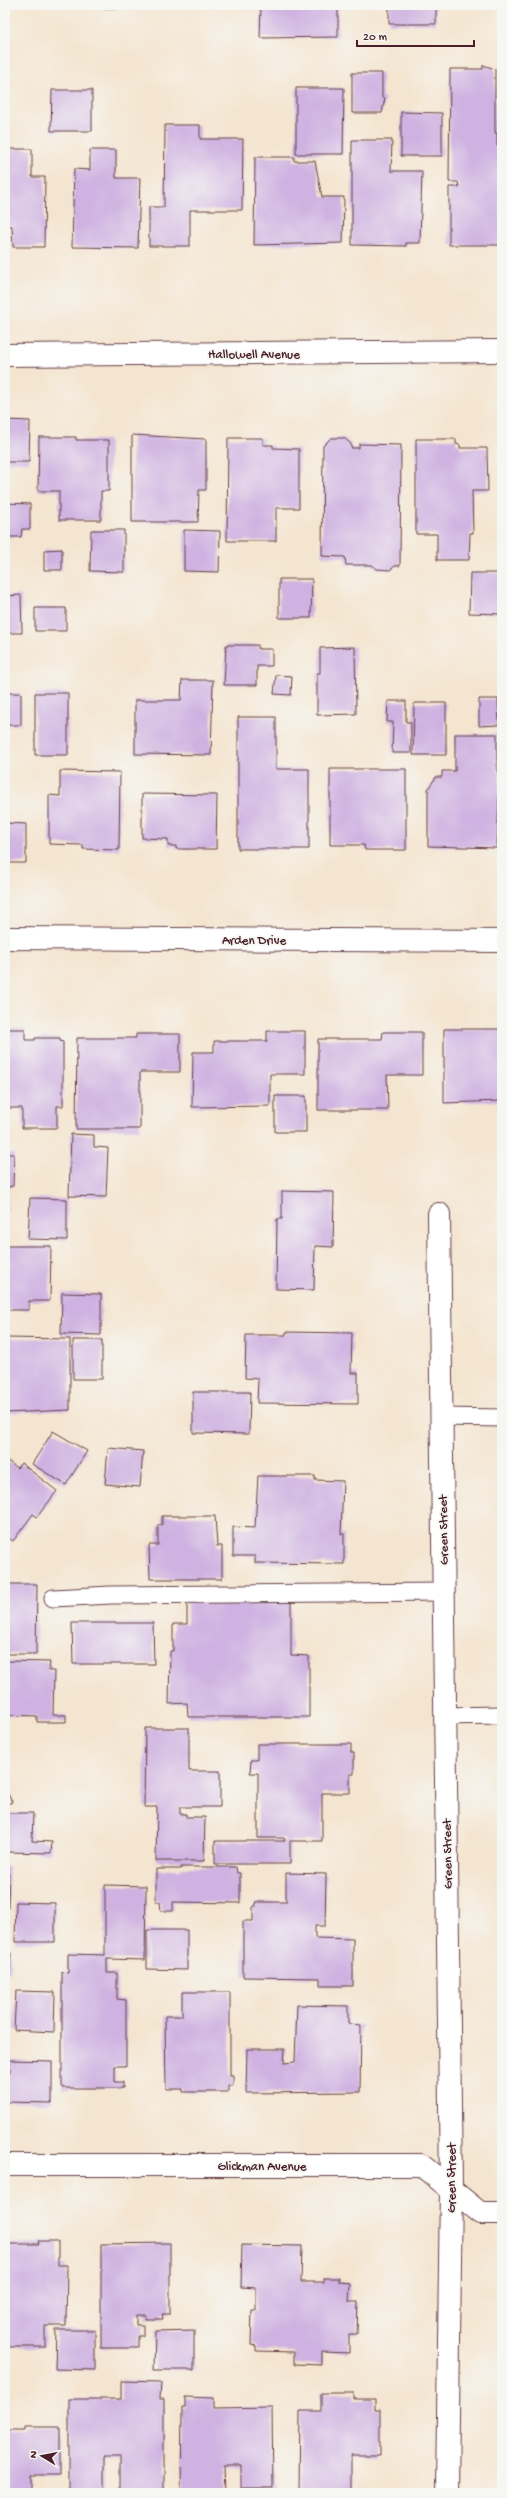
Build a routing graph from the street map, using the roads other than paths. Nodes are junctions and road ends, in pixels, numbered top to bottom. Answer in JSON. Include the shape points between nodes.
{"nodes":[{"id":1,"x":502,"y":351,"type":"edge"},
{"id":2,"x":5,"y":355,"type":"edge"},
{"id":3,"x":5,"y":938,"type":"edge"},
{"id":4,"x":502,"y":941,"type":"edge"},
{"id":5,"x":439,"y":1214,"type":"dead end"},
{"id":6,"x":441,"y":1417,"type":"junction"},
{"id":7,"x":502,"y":1418,"type":"edge"},
{"id":8,"x":443,"y":1592,"type":"junction"},
{"id":9,"x":53,"y":1598,"type":"dead end"},
{"id":10,"x":502,"y":1715,"type":"edge"},
{"id":11,"x":444,"y":1716,"type":"junction"},
{"id":12,"x":5,"y":2165,"type":"edge"},
{"id":13,"x":450,"y":2187,"type":"junction"},
{"id":14,"x":502,"y":2213,"type":"edge"},
{"id":15,"x":447,"y":2493,"type":"edge"}],
"edges":[{"from":1,"to":2,"type":"street","name":"Hallowell Avenue"},
{"from":3,"to":4,"type":"street","name":"Arden Drive"},
{"from":5,"to":6,"type":"street","name":"Green Street"},
{"from":6,"to":7,"type":"lane"},
{"from":6,"to":8,"type":"street","name":"Green Street"},
{"from":8,"to":9,"type":"lane","via":[[150,1594]]},
{"from":8,"to":11,"type":"street","name":"Green Street"},
{"from":10,"to":11,"type":"lane"},
{"from":11,"to":13,"type":"street","name":"Green Street"},
{"from":12,"to":13,"type":"street","name":"Glickman Avenue","via":[[421,2165]]},
{"from":13,"to":14,"type":"street","name":"Glickman Avenue","via":[[480,2213]]},
{"from":13,"to":15,"type":"street","name":"Green Street"}]}
